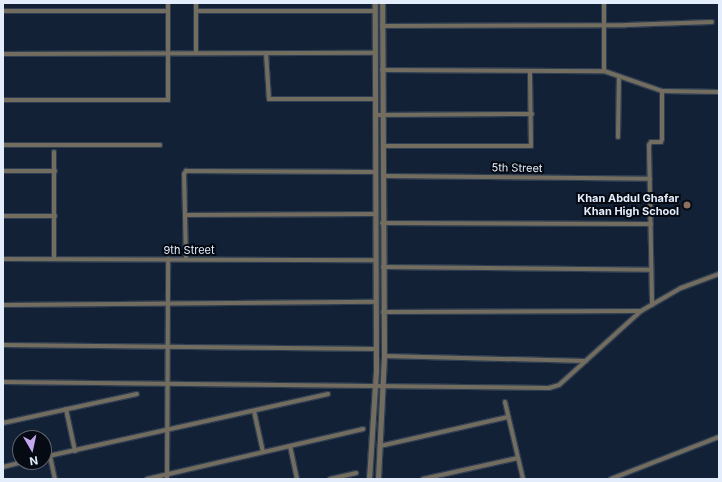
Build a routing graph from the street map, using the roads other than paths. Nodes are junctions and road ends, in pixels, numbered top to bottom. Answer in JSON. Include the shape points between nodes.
{"nodes":[{"id":1,"x":168,"y":3,"type":"edge"},
{"id":2,"x":196,"y":3,"type":"edge"},
{"id":3,"x":374,"y":3,"type":"edge"},
{"id":4,"x":382,"y":3,"type":"edge"},
{"id":5,"x":604,"y":3,"type":"edge"},
{"id":6,"x":168,"y":11,"type":"junction"},
{"id":7,"x":196,"y":11,"type":"junction"},
{"id":8,"x":375,"y":11,"type":"junction"},
{"id":9,"x":3,"y":12,"type":"edge"},
{"id":10,"x":712,"y":22,"type":"dead end"},
{"id":11,"x":604,"y":24,"type":"junction"},
{"id":12,"x":382,"y":26,"type":"junction"},
{"id":13,"x":375,"y":53,"type":"junction"},
{"id":14,"x":3,"y":54,"type":"edge"},
{"id":15,"x":168,"y":54,"type":"junction"},
{"id":16,"x":196,"y":54,"type":"junction"},
{"id":17,"x":266,"y":54,"type":"junction"},
{"id":18,"x":382,"y":70,"type":"junction"},
{"id":19,"x":530,"y":71,"type":"junction"},
{"id":20,"x":604,"y":72,"type":"junction"},
{"id":21,"x":619,"y":76,"type":"junction"},
{"id":22,"x":662,"y":91,"type":"junction"},
{"id":23,"x":719,"y":92,"type":"edge"},
{"id":24,"x":375,"y":99,"type":"junction"},
{"id":25,"x":3,"y":100,"type":"edge"},
{"id":26,"x":532,"y":114,"type":"junction"},
{"id":27,"x":375,"y":115,"type":"junction"},
{"id":28,"x":383,"y":115,"type":"junction"},
{"id":29,"x":618,"y":137,"type":"dead end"},
{"id":30,"x":3,"y":145,"type":"edge"},
{"id":31,"x":160,"y":145,"type":"dead end"},
{"id":32,"x":383,"y":146,"type":"junction"},
{"id":33,"x":54,"y":152,"type":"dead end"},
{"id":34,"x":54,"y":171,"type":"junction"},
{"id":35,"x":3,"y":172,"type":"edge"},
{"id":36,"x":375,"y":172,"type":"junction"},
{"id":37,"x":383,"y":176,"type":"junction"},
{"id":38,"x":650,"y":179,"type":"junction"},
{"id":39,"x":375,"y":214,"type":"junction"},
{"id":40,"x":185,"y":215,"type":"junction"},
{"id":41,"x":3,"y":216,"type":"edge"},
{"id":42,"x":55,"y":216,"type":"junction"},
{"id":43,"x":382,"y":223,"type":"junction"},
{"id":44,"x":651,"y":224,"type":"junction"},
{"id":45,"x":3,"y":259,"type":"edge"},
{"id":46,"x":54,"y":259,"type":"junction"},
{"id":47,"x":168,"y":259,"type":"junction"},
{"id":48,"x":186,"y":259,"type":"junction"},
{"id":49,"x":375,"y":260,"type":"junction"},
{"id":50,"x":384,"y":267,"type":"junction"},
{"id":51,"x":651,"y":270,"type":"junction"},
{"id":52,"x":719,"y":274,"type":"edge"},
{"id":53,"x":375,"y":302,"type":"junction"},
{"id":54,"x":167,"y":303,"type":"junction"},
{"id":55,"x":3,"y":305,"type":"edge"},
{"id":56,"x":652,"y":305,"type":"junction"},
{"id":57,"x":641,"y":311,"type":"junction"},
{"id":58,"x":383,"y":312,"type":"junction"},
{"id":59,"x":3,"y":345,"type":"edge"},
{"id":60,"x":167,"y":347,"type":"junction"},
{"id":61,"x":376,"y":349,"type":"junction"},
{"id":62,"x":384,"y":356,"type":"junction"},
{"id":63,"x":586,"y":361,"type":"junction"},
{"id":64,"x":3,"y":382,"type":"edge"},
{"id":65,"x":166,"y":383,"type":"junction"},
{"id":66,"x":375,"y":386,"type":"junction"},
{"id":67,"x":383,"y":386,"type":"junction"},
{"id":68,"x":136,"y":394,"type":"dead end"},
{"id":69,"x":328,"y":394,"type":"dead end"},
{"id":70,"x":505,"y":402,"type":"dead end"},
{"id":71,"x":66,"y":409,"type":"junction"},
{"id":72,"x":254,"y":411,"type":"junction"},
{"id":73,"x":508,"y":417,"type":"junction"},
{"id":74,"x":3,"y":423,"type":"edge"},
{"id":75,"x":363,"y":429,"type":"dead end"},
{"id":76,"x":166,"y":431,"type":"junction"},
{"id":77,"x":719,"y":437,"type":"edge"},
{"id":78,"x":290,"y":446,"type":"junction"},
{"id":79,"x":380,"y":446,"type":"junction"},
{"id":80,"x":75,"y":451,"type":"junction"},
{"id":81,"x":263,"y":452,"type":"junction"},
{"id":82,"x":52,"y":456,"type":"edge"},
{"id":83,"x":518,"y":458,"type":"junction"},
{"id":84,"x":52,"y":465,"type":"edge"},
{"id":85,"x":356,"y":473,"type":"dead end"},
{"id":86,"x":167,"y":477,"type":"edge"},
{"id":87,"x":55,"y":479,"type":"edge"},
{"id":88,"x":147,"y":479,"type":"edge"},
{"id":89,"x":297,"y":479,"type":"edge"},
{"id":90,"x":330,"y":479,"type":"edge"},
{"id":91,"x":369,"y":479,"type":"edge"},
{"id":92,"x":378,"y":479,"type":"edge"},
{"id":93,"x":423,"y":479,"type":"edge"},
{"id":94,"x":523,"y":479,"type":"edge"},
{"id":95,"x":611,"y":479,"type":"edge"}],
"edges":[{"from":1,"to":6,"type":"street"},
{"from":2,"to":7,"type":"street"},
{"from":3,"to":8,"type":"street"},
{"from":4,"to":12,"type":"street"},
{"from":5,"to":11,"type":"street"},
{"from":6,"to":9,"type":"street"},
{"from":6,"to":15,"type":"street"},
{"from":7,"to":8,"type":"street"},
{"from":7,"to":16,"type":"street"},
{"from":8,"to":13,"type":"street"},
{"from":10,"to":11,"type":"street"},
{"from":11,"to":12,"type":"street"},
{"from":11,"to":20,"type":"street"},
{"from":12,"to":18,"type":"street"},
{"from":13,"to":17,"type":"street"},
{"from":13,"to":24,"type":"street"},
{"from":14,"to":15,"type":"street"},
{"from":15,"to":16,"type":"street"},
{"from":15,"to":25,"type":"street","via":[[167,100]]},
{"from":16,"to":17,"type":"street"},
{"from":17,"to":24,"type":"street","via":[[269,99]]},
{"from":18,"to":19,"type":"street"},
{"from":18,"to":28,"type":"street"},
{"from":19,"to":20,"type":"street"},
{"from":19,"to":26,"type":"street"},
{"from":20,"to":21,"type":"street"},
{"from":21,"to":22,"type":"street"},
{"from":21,"to":29,"type":"street"},
{"from":22,"to":23,"type":"street"},
{"from":22,"to":38,"type":"street","via":[[662,139],[661,142],[651,142],[649,146]]},
{"from":24,"to":27,"type":"street"},
{"from":26,"to":28,"type":"street"},
{"from":26,"to":32,"type":"street","via":[[531,146]]},
{"from":27,"to":28,"type":"street"},
{"from":27,"to":36,"type":"street"},
{"from":28,"to":32,"type":"street"},
{"from":30,"to":31,"type":"street"},
{"from":32,"to":37,"type":"street"},
{"from":33,"to":34,"type":"street"},
{"from":34,"to":35,"type":"street"},
{"from":34,"to":42,"type":"street"},
{"from":36,"to":39,"type":"street"},
{"from":36,"to":40,"type":"street","via":[[186,171]]},
{"from":37,"to":38,"type":"street","name":"5th Street"},
{"from":37,"to":43,"type":"street"},
{"from":38,"to":44,"type":"street"},
{"from":39,"to":40,"type":"street"},
{"from":39,"to":49,"type":"street"},
{"from":40,"to":48,"type":"street"},
{"from":41,"to":42,"type":"street"},
{"from":42,"to":46,"type":"street"},
{"from":43,"to":44,"type":"street"},
{"from":43,"to":50,"type":"street"},
{"from":44,"to":51,"type":"street"},
{"from":45,"to":46,"type":"street","name":"9th Street"},
{"from":46,"to":47,"type":"street","name":"9th Street"},
{"from":47,"to":48,"type":"street","name":"9th Street"},
{"from":47,"to":54,"type":"street"},
{"from":48,"to":49,"type":"street","name":"9th Street"},
{"from":49,"to":53,"type":"street"},
{"from":50,"to":51,"type":"street"},
{"from":50,"to":58,"type":"street"},
{"from":51,"to":56,"type":"street"},
{"from":52,"to":56,"type":"street","via":[[681,288]]},
{"from":53,"to":54,"type":"street"},
{"from":53,"to":61,"type":"street"},
{"from":54,"to":55,"type":"street"},
{"from":54,"to":60,"type":"street"},
{"from":56,"to":57,"type":"street"},
{"from":57,"to":58,"type":"street"},
{"from":57,"to":63,"type":"street"},
{"from":58,"to":62,"type":"street"},
{"from":59,"to":60,"type":"street"},
{"from":60,"to":61,"type":"street"},
{"from":60,"to":65,"type":"street"},
{"from":61,"to":66,"type":"street"},
{"from":62,"to":63,"type":"street"},
{"from":62,"to":67,"type":"street"},
{"from":63,"to":67,"type":"street","via":[[559,385],[549,388]]},
{"from":64,"to":65,"type":"street"},
{"from":65,"to":66,"type":"street"},
{"from":65,"to":76,"type":"street"},
{"from":66,"to":67,"type":"street"},
{"from":66,"to":91,"type":"street"},
{"from":67,"to":79,"type":"street"},
{"from":68,"to":71,"type":"street"},
{"from":69,"to":72,"type":"street"},
{"from":70,"to":73,"type":"street"},
{"from":71,"to":74,"type":"street"},
{"from":71,"to":80,"type":"street"},
{"from":72,"to":76,"type":"street"},
{"from":72,"to":81,"type":"street"},
{"from":73,"to":79,"type":"street"},
{"from":73,"to":83,"type":"street"},
{"from":75,"to":78,"type":"street"},
{"from":76,"to":80,"type":"street"},
{"from":76,"to":86,"type":"street"},
{"from":77,"to":95,"type":"street"},
{"from":78,"to":81,"type":"street"},
{"from":78,"to":89,"type":"street"},
{"from":79,"to":92,"type":"street"},
{"from":80,"to":82,"type":"street"},
{"from":81,"to":86,"type":"street"},
{"from":83,"to":93,"type":"street"},
{"from":83,"to":94,"type":"street"},
{"from":84,"to":87,"type":"street"},
{"from":85,"to":90,"type":"street"},
{"from":86,"to":88,"type":"street"}]}
